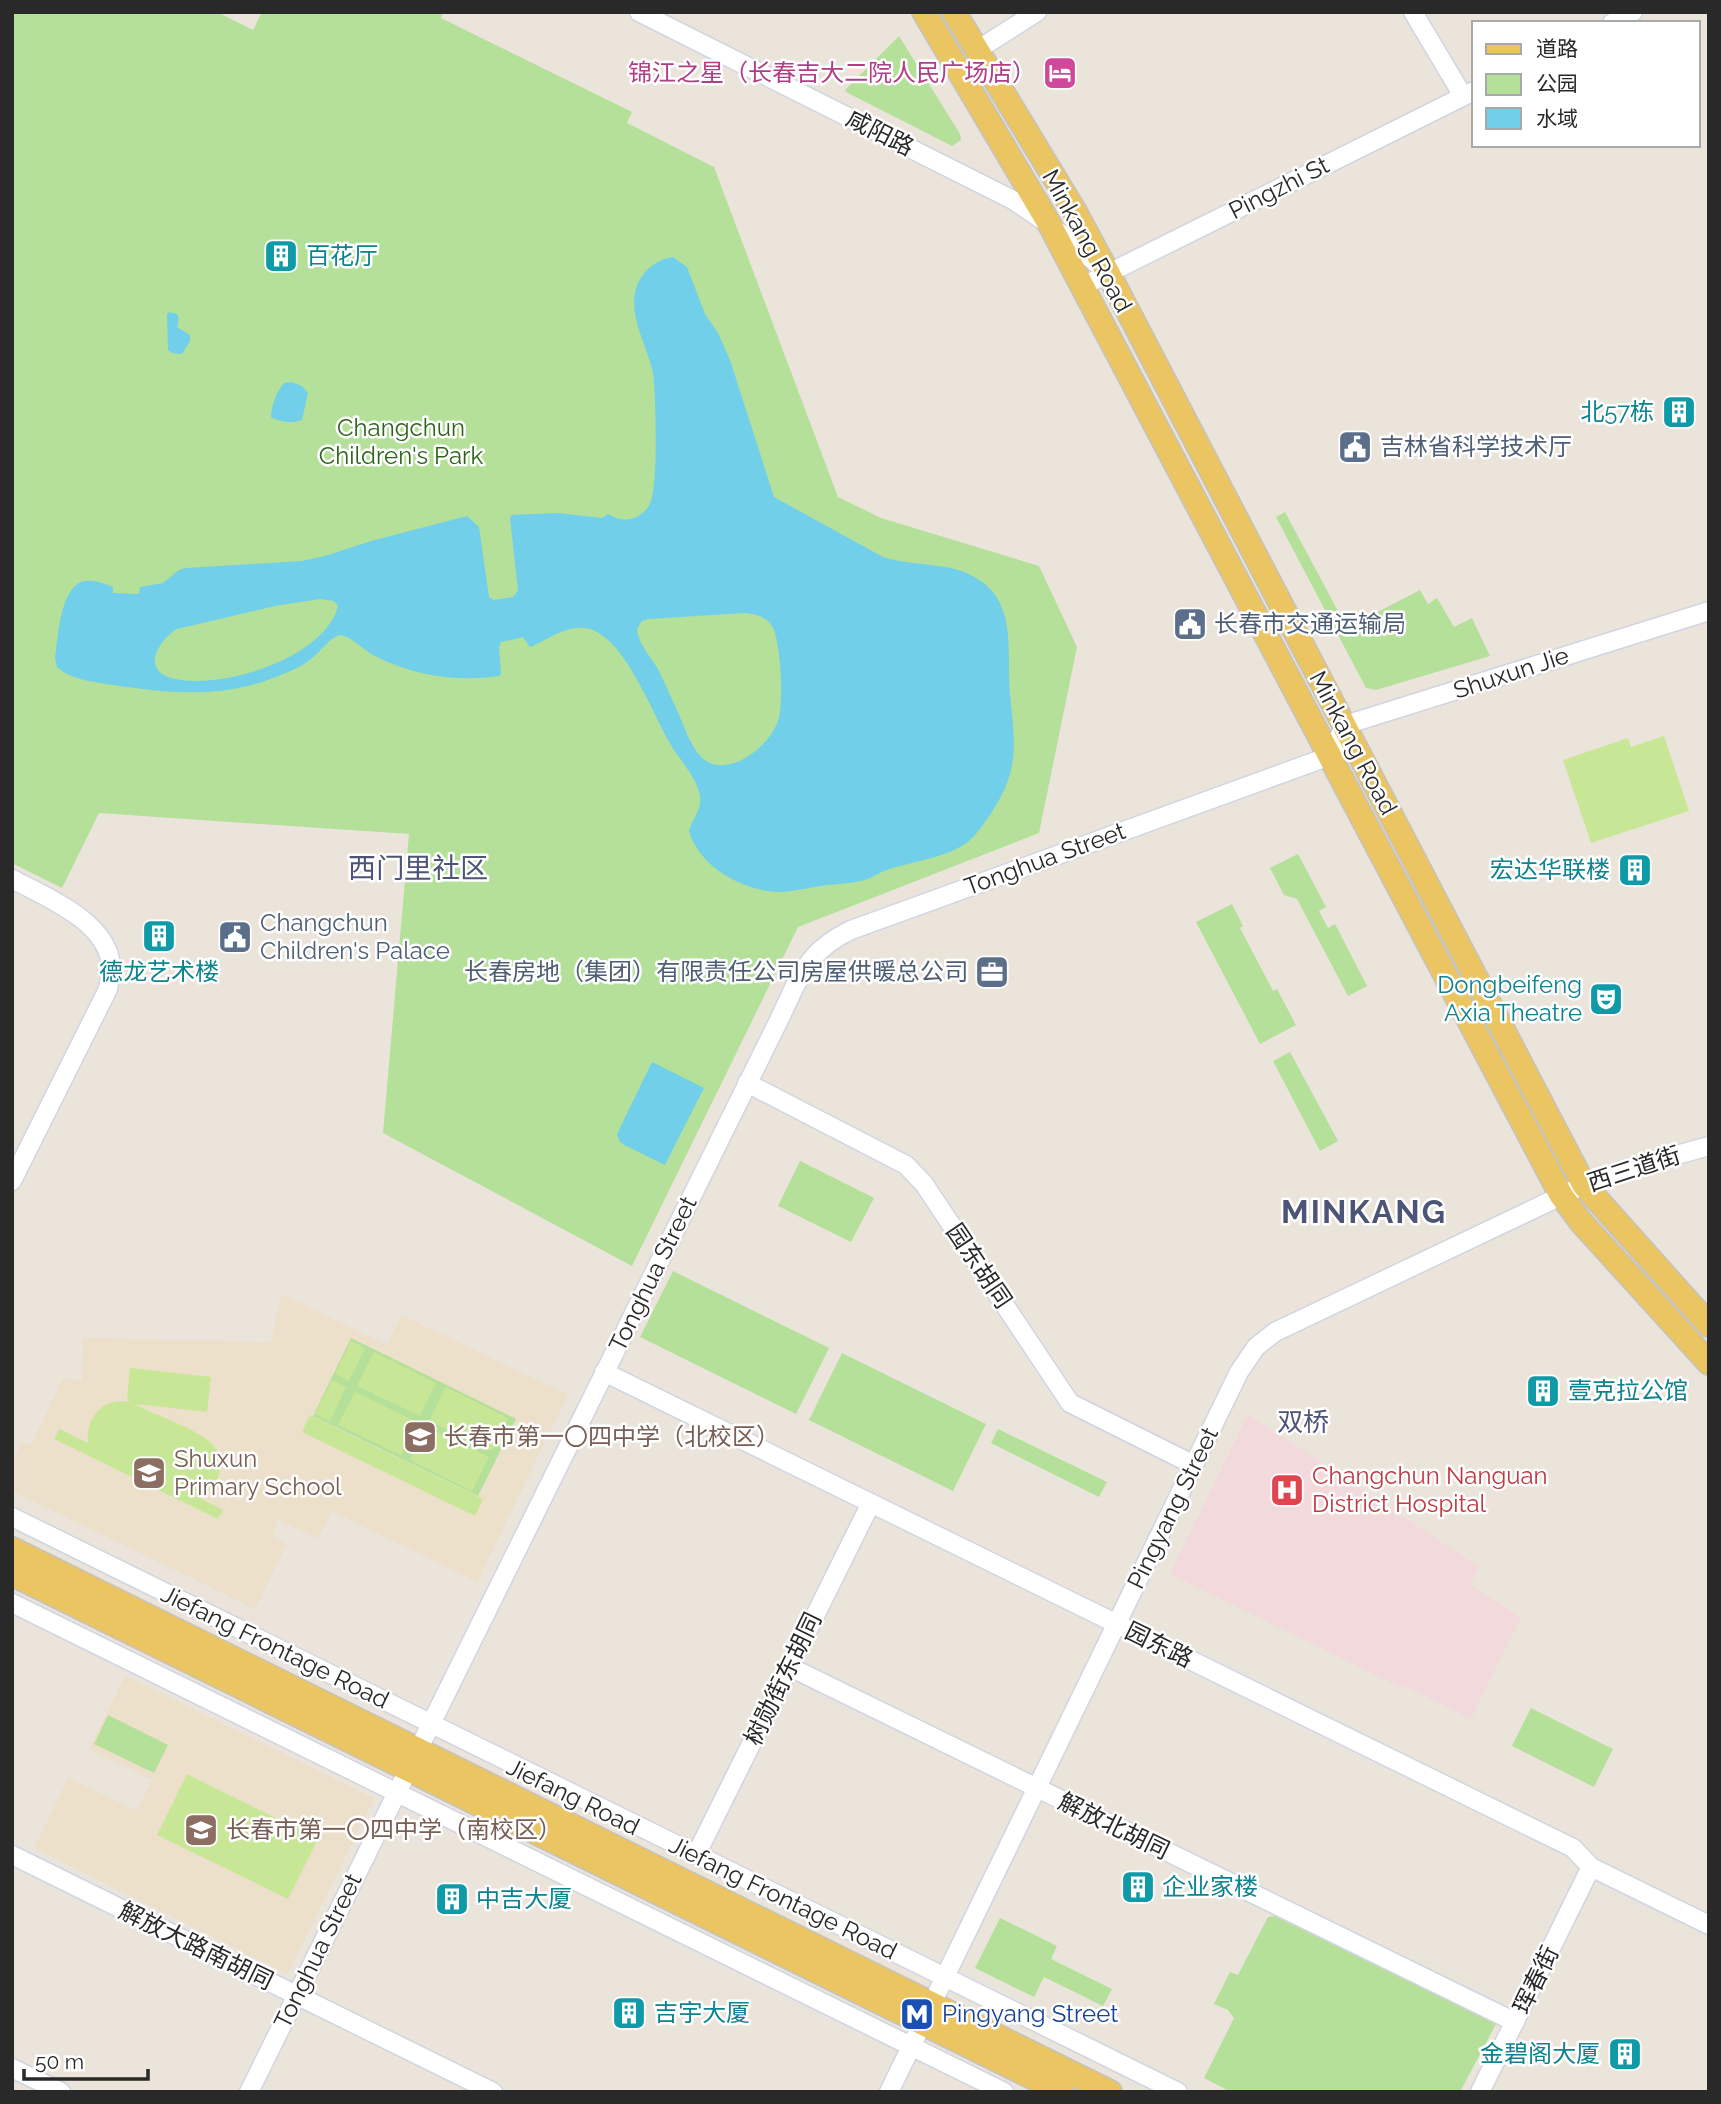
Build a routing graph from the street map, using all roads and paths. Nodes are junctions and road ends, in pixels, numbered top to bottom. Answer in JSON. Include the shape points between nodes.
{"nodes":[{"id":1,"x":639,"y":12,"type":"edge"},
{"id":2,"x":923,"y":12,"type":"edge"},
{"id":3,"x":954,"y":12,"type":"edge"},
{"id":4,"x":1037,"y":12,"type":"edge"},
{"id":5,"x":1413,"y":12,"type":"edge"},
{"id":6,"x":1633,"y":12,"type":"edge"},
{"id":7,"x":1616,"y":21,"type":"edge"},
{"id":8,"x":977,"y":50,"type":"junction"},
{"id":9,"x":1469,"y":93,"type":"edge"},
{"id":10,"x":1051,"y":225,"type":"junction"},
{"id":11,"x":1108,"y":273,"type":"junction"},
{"id":12,"x":1083,"y":286,"type":"junction"},
{"id":13,"x":1709,"y":611,"type":"edge"},
{"id":14,"x":1345,"y":725,"type":"junction"},
{"id":15,"x":1330,"y":756,"type":"junction"},
{"id":16,"x":12,"y":880,"type":"edge"},
{"id":17,"x":747,"y":1083,"type":"junction"},
{"id":18,"x":1709,"y":1146,"type":"edge"},
{"id":19,"x":12,"y":1181,"type":"edge"},
{"id":20,"x":1584,"y":1185,"type":"junction"},
{"id":21,"x":1561,"y":1195,"type":"junction"},
{"id":22,"x":1709,"y":1325,"type":"edge"},
{"id":23,"x":1709,"y":1363,"type":"edge"},
{"id":24,"x":604,"y":1372,"type":"junction"},
{"id":25,"x":1194,"y":1465,"type":"junction"},
{"id":26,"x":871,"y":1503,"type":"junction"},
{"id":27,"x":12,"y":1517,"type":"edge"},
{"id":28,"x":12,"y":1549,"type":"edge"},
{"id":29,"x":12,"y":1574,"type":"edge"},
{"id":30,"x":12,"y":1603,"type":"edge"},
{"id":31,"x":1117,"y":1624,"type":"junction"},
{"id":32,"x":790,"y":1667,"type":"junction"},
{"id":33,"x":430,"y":1724,"type":"junction"},
{"id":34,"x":412,"y":1759,"type":"junction"},
{"id":35,"x":1037,"y":1788,"type":"junction"},
{"id":36,"x":396,"y":1792,"type":"junction"},
{"id":37,"x":12,"y":1855,"type":"edge"},
{"id":38,"x":696,"y":1855,"type":"junction"},
{"id":39,"x":1591,"y":1867,"type":"junction"},
{"id":40,"x":1709,"y":1925,"type":"edge"},
{"id":41,"x":945,"y":1977,"type":"junction"},
{"id":42,"x":296,"y":1995,"type":"junction"},
{"id":43,"x":927,"y":2013,"type":"junction"},
{"id":44,"x":1515,"y":2022,"type":"junction"},
{"id":45,"x":911,"y":2046,"type":"junction"},
{"id":46,"x":12,"y":2068,"type":"edge"},
{"id":47,"x":61,"y":2092,"type":"edge"},
{"id":48,"x":249,"y":2092,"type":"edge"},
{"id":49,"x":493,"y":2092,"type":"edge"},
{"id":50,"x":888,"y":2092,"type":"edge"},
{"id":51,"x":1004,"y":2092,"type":"edge"},
{"id":52,"x":1062,"y":2092,"type":"edge"},
{"id":53,"x":1110,"y":2092,"type":"edge"},
{"id":54,"x":1178,"y":2092,"type":"edge"},
{"id":55,"x":1480,"y":2092,"type":"edge"}],
"edges":[{"from":1,"to":10,"type":"street","name":"咸阳路","via":[[1002,194]]},
{"from":2,"to":10,"type":"main road","name":"Minkang Road"},
{"from":3,"to":8,"type":"main road","name":"Minkang Road"},
{"from":4,"to":8,"type":"street"},
{"from":5,"to":9,"type":"street"},
{"from":6,"to":7,"type":"street"},
{"from":8,"to":11,"type":"main road","name":"Minkang Road"},
{"from":9,"to":11,"type":"street","name":"Pingzhi St"},
{"from":10,"to":11,"type":"street","name":"咸阳路"},
{"from":10,"to":12,"type":"main road","name":"Minkang Road"},
{"from":11,"to":12,"type":"street","name":"Pingzhi St"},
{"from":11,"to":14,"type":"main road","name":"Minkang Road"},
{"from":12,"to":15,"type":"main road","name":"Minkang Road"},
{"from":13,"to":14,"type":"street","name":"Shuxun Jie"},
{"from":14,"to":15,"type":"street"},
{"from":14,"to":20,"type":"main road","name":"Minkang Road"},
{"from":15,"to":17,"type":"street","name":"Tonghua Street","via":[[835,938],[812,956],[804,969]]},
{"from":15,"to":21,"type":"main road","name":"Minkang Road"},
{"from":16,"to":19,"type":"street","via":[[64,906],[92,929],[106,948],[111,967],[108,989]]},
{"from":17,"to":24,"type":"street","name":"Tonghua Street"},
{"from":17,"to":25,"type":"street","name":"园东胡同","via":[[906,1165],[924,1184],[1070,1403]]},
{"from":18,"to":20,"type":"street","name":"西三道街"},
{"from":20,"to":21,"type":"street","name":"西三道街"},
{"from":20,"to":22,"type":"main road","name":"Minkang Road"},
{"from":21,"to":23,"type":"main road","name":"Minkang Road"},
{"from":21,"to":25,"type":"street","name":"Pingyang Street","via":[[1265,1338],[1243,1366]]},
{"from":24,"to":26,"type":"street","name":"园东路"},
{"from":24,"to":33,"type":"street","name":"Tonghua Street"},
{"from":25,"to":31,"type":"street","name":"Pingyang Street"},
{"from":26,"to":31,"type":"street","name":"园东路"},
{"from":26,"to":32,"type":"street","name":"树勋街东胡同"},
{"from":27,"to":33,"type":"street","name":"Jiefang Frontage Road"},
{"from":28,"to":34,"type":"main road","name":"Jiefang Road"},
{"from":29,"to":34,"type":"main road","name":"Jiefang Road"},
{"from":30,"to":36,"type":"street"},
{"from":31,"to":35,"type":"street","name":"Pingyang Street"},
{"from":31,"to":39,"type":"street","name":"园东路","via":[[1573,1848]]},
{"from":32,"to":35,"type":"street","name":"解放北胡同"},
{"from":32,"to":38,"type":"street","name":"树勋街东胡同"},
{"from":33,"to":34,"type":"street","name":"Tonghua Street"},
{"from":33,"to":38,"type":"street","name":"Jiefang Frontage Road"},
{"from":34,"to":36,"type":"street","name":"Tonghua Street"},
{"from":34,"to":43,"type":"main road","name":"Jiefang Road"},
{"from":35,"to":41,"type":"street","name":"Pingyang Street"},
{"from":35,"to":44,"type":"street","name":"解放北胡同"},
{"from":36,"to":42,"type":"street","name":"Tonghua Street"},
{"from":36,"to":45,"type":"street"},
{"from":37,"to":42,"type":"street","name":"解放大路南胡同"},
{"from":38,"to":41,"type":"street","name":"Jiefang Frontage Road"},
{"from":39,"to":40,"type":"street","name":"园东路"},
{"from":39,"to":44,"type":"street","name":"珲春街"},
{"from":41,"to":43,"type":"street","name":"Pingyang Street"},
{"from":41,"to":54,"type":"street","name":"Jiefang Frontage Road"},
{"from":42,"to":48,"type":"street","name":"Tonghua Street"},
{"from":42,"to":49,"type":"street","name":"解放大路南胡同"},
{"from":43,"to":45,"type":"street","name":"Pingyang Street"},
{"from":43,"to":52,"type":"main road","name":"Jiefang Road"},
{"from":43,"to":53,"type":"main road","name":"Jiefang Road"},
{"from":44,"to":55,"type":"street","name":"珲春街"},
{"from":45,"to":50,"type":"street","name":"Pingyang Street"},
{"from":45,"to":51,"type":"street"},
{"from":46,"to":47,"type":"street"}]}
